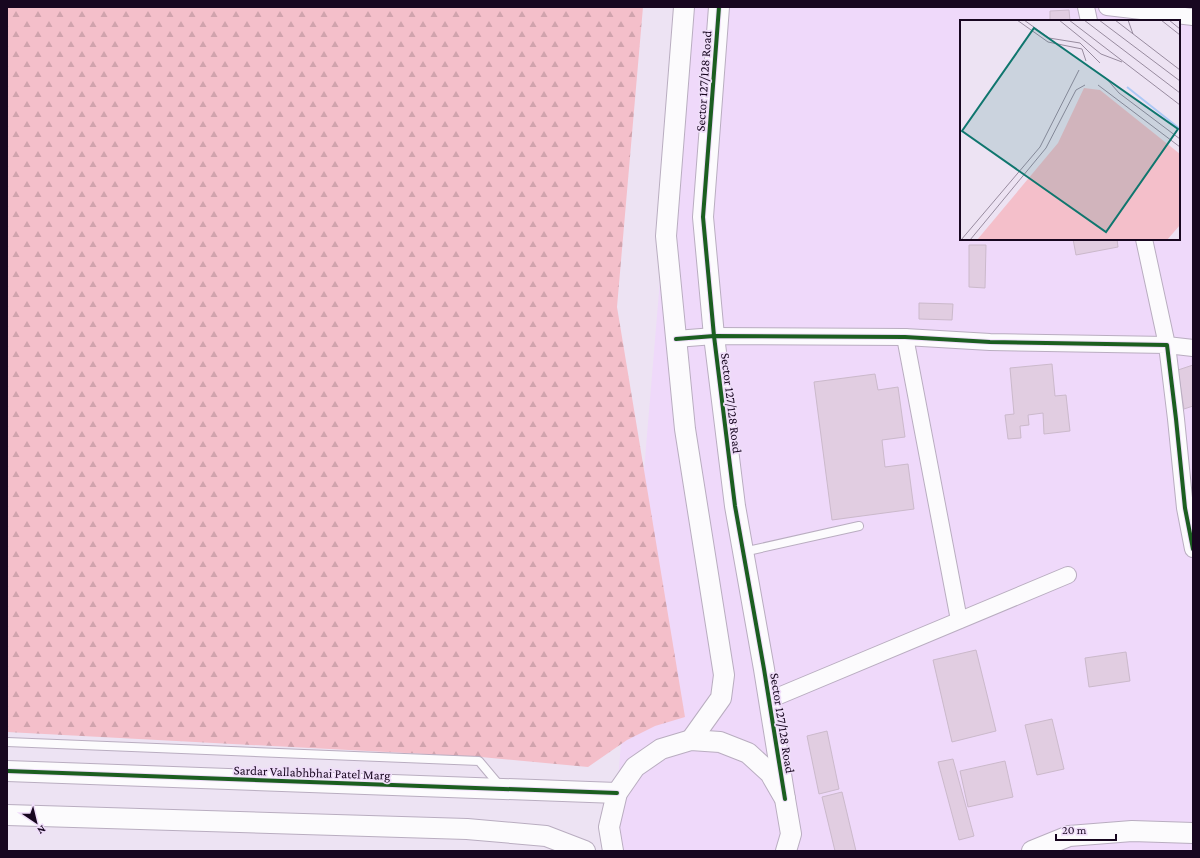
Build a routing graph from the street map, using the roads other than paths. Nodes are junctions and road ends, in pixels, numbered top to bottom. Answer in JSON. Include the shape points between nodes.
{"nodes":[{"id":1,"x":684,"y":7,"type":"edge"},
{"id":2,"x":719,"y":7,"type":"edge"},
{"id":3,"x":1086,"y":7,"type":"edge"},
{"id":4,"x":1107,"y":7,"type":"edge"},
{"id":5,"x":1193,"y":17,"type":"edge"},
{"id":6,"x":1089,"y":20,"type":"edge"},
{"id":7,"x":1144,"y":240,"type":"edge"},
{"id":8,"x":714,"y":336,"type":"junction"},
{"id":9,"x":905,"y":337,"type":"junction"},
{"id":10,"x":676,"y":339,"type":"junction"},
{"id":11,"x":1167,"y":345,"type":"junction"},
{"id":12,"x":1193,"y":348,"type":"edge"},
{"id":13,"x":859,"y":526,"type":"dead end"},
{"id":14,"x":1193,"y":549,"type":"edge"},
{"id":15,"x":744,"y":552,"type":"junction"},
{"id":16,"x":1068,"y":575,"type":"dead end"},
{"id":17,"x":958,"y":620,"type":"junction"},
{"id":18,"x":769,"y":700,"type":"junction"},
{"id":19,"x":691,"y":740,"type":"junction"},
{"id":20,"x":7,"y":742,"type":"edge"},
{"id":21,"x":7,"y":771,"type":"edge"},
{"id":22,"x":502,"y":788,"type":"junction"},
{"id":23,"x":617,"y":793,"type":"junction"},
{"id":24,"x":785,"y":799,"type":"junction"},
{"id":25,"x":7,"y":815,"type":"edge"},
{"id":26,"x":1193,"y":833,"type":"edge"},
{"id":27,"x":585,"y":851,"type":"edge"},
{"id":28,"x":613,"y":851,"type":"edge"},
{"id":29,"x":786,"y":851,"type":"edge"},
{"id":30,"x":1032,"y":851,"type":"edge"}],
"edges":[{"from":1,"to":10,"type":"street","name":"Sector 127/128 Road","via":[[666,236]]},
{"from":2,"to":8,"type":"street","name":"Sector 127/128 Road","via":[[703,217]]},
{"from":3,"to":6,"type":"street"},
{"from":4,"to":5,"type":"street"},
{"from":7,"to":11,"type":"street"},
{"from":8,"to":9,"type":"street"},
{"from":8,"to":10,"type":"street"},
{"from":8,"to":15,"type":"street","name":"Sector 127/128 Road","via":[[735,506]]},
{"from":9,"to":11,"type":"street","via":[[990,342]]},
{"from":9,"to":17,"type":"street"},
{"from":10,"to":19,"type":"street","name":"Sector 127/128 Road","via":[[685,428],[724,675],[721,698]]},
{"from":11,"to":12,"type":"street"},
{"from":11,"to":14,"type":"street","via":[[1184,508]]},
{"from":13,"to":15,"type":"lane"},
{"from":15,"to":18,"type":"street","name":"Sector 127/128 Road"},
{"from":16,"to":17,"type":"street"},
{"from":17,"to":18,"type":"street"},
{"from":18,"to":24,"type":"street","name":"Sector 127/128 Road"},
{"from":19,"to":23,"type":"street","via":[[661,749],[635,767]]},
{"from":19,"to":24,"type":"street","via":[[720,742],[748,753],[770,773]]},
{"from":20,"to":22,"type":"lane","via":[[479,761]]},
{"from":21,"to":22,"type":"street","name":"Sardar Vallabhbhai Patel Marg"},
{"from":22,"to":23,"type":"street","name":"Sardar Vallabhbhai Patel Marg"},
{"from":23,"to":28,"type":"street","via":[[609,827]]},
{"from":24,"to":29,"type":"street","name":"Sector 127/128 Road","via":[[790,834]]},
{"from":25,"to":27,"type":"street","via":[[467,829],[546,836]]},
{"from":26,"to":30,"type":"street","via":[[1132,831],[1068,836]]}]}
